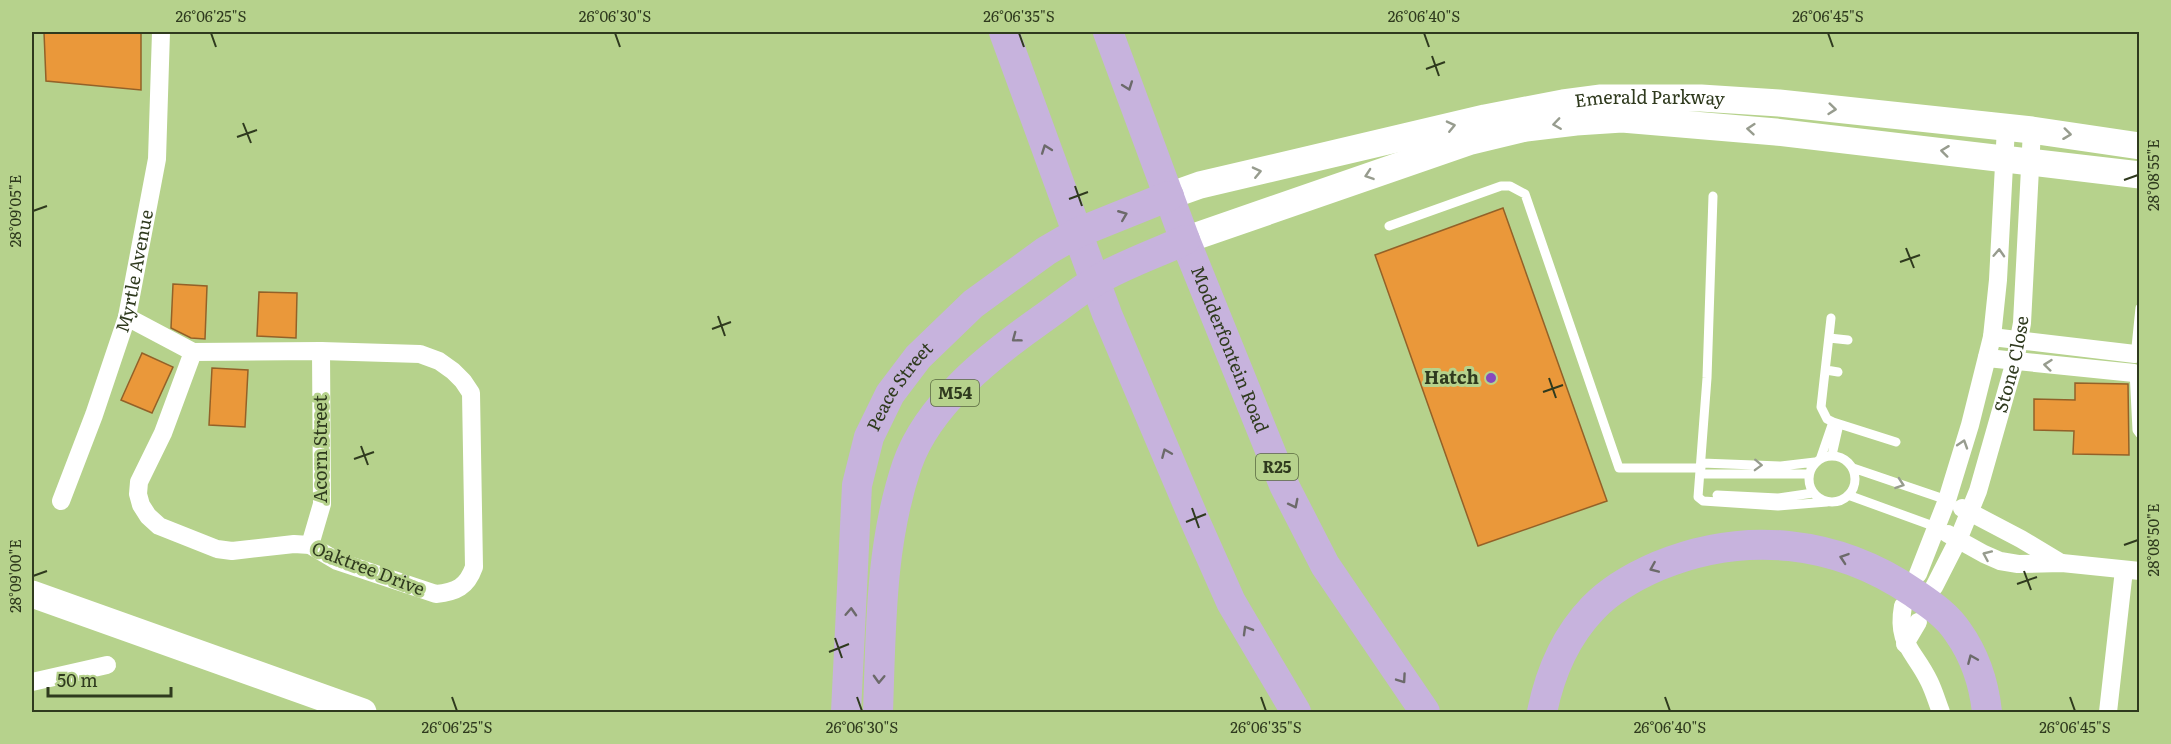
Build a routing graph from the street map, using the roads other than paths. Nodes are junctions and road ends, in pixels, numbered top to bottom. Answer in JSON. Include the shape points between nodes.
{"nodes":[{"id":1,"x":161,"y":32,"type":"edge"},
{"id":2,"x":1004,"y":32,"type":"edge"},
{"id":3,"x":1108,"y":32,"type":"edge"},
{"id":4,"x":2006,"y":127,"type":"junction"},
{"id":5,"x":2032,"y":130,"type":"junction"},
{"id":6,"x":2139,"y":146,"type":"edge"},
{"id":7,"x":2003,"y":158,"type":"junction"},
{"id":8,"x":2031,"y":161,"type":"junction"},
{"id":9,"x":2139,"y":175,"type":"edge"},
{"id":10,"x":1169,"y":196,"type":"junction"},
{"id":11,"x":1713,"y":196,"type":"dead end"},
{"id":12,"x":1389,"y":226,"type":"dead end"},
{"id":13,"x":1077,"y":233,"type":"junction"},
{"id":14,"x":1185,"y":240,"type":"junction"},
{"id":15,"x":1095,"y":282,"type":"junction"},
{"id":16,"x":2139,"y":308,"type":"edge"},
{"id":17,"x":128,"y":317,"type":"junction"},
{"id":18,"x":1831,"y":318,"type":"dead end"},
{"id":19,"x":1992,"y":337,"type":"junction"},
{"id":20,"x":1829,"y":338,"type":"junction"},
{"id":21,"x":1848,"y":340,"type":"dead end"},
{"id":22,"x":2019,"y":341,"type":"junction"},
{"id":23,"x":321,"y":351,"type":"junction"},
{"id":24,"x":193,"y":352,"type":"junction"},
{"id":25,"x":2135,"y":354,"type":"junction"},
{"id":26,"x":1987,"y":358,"type":"junction"},
{"id":27,"x":2015,"y":361,"type":"junction"},
{"id":28,"x":1826,"y":370,"type":"junction"},
{"id":29,"x":1838,"y":372,"type":"dead end"},
{"id":30,"x":2134,"y":373,"type":"junction"},
{"id":31,"x":1836,"y":423,"type":"junction"},
{"id":32,"x":2139,"y":434,"type":"edge"},
{"id":33,"x":1896,"y":442,"type":"dead end"},
{"id":34,"x":1832,"y":455,"type":"junction"},
{"id":35,"x":1818,"y":460,"type":"junction"},
{"id":36,"x":1701,"y":468,"type":"junction"},
{"id":37,"x":1853,"y":468,"type":"junction"},
{"id":38,"x":1809,"y":474,"type":"junction"},
{"id":39,"x":1813,"y":493,"type":"junction"},
{"id":40,"x":1697,"y":495,"type":"junction"},
{"id":41,"x":1848,"y":495,"type":"junction"},
{"id":42,"x":1947,"y":500,"type":"junction"},
{"id":43,"x":61,"y":501,"type":"dead end"},
{"id":44,"x":1827,"y":502,"type":"junction"},
{"id":45,"x":1971,"y":512,"type":"junction"},
{"id":46,"x":1936,"y":527,"type":"junction"},
{"id":47,"x":1958,"y":540,"type":"junction"},
{"id":48,"x":310,"y":545,"type":"junction"},
{"id":49,"x":2062,"y":563,"type":"junction"},
{"id":50,"x":2132,"y":570,"type":"edge"},
{"id":51,"x":1906,"y":587,"type":"junction"},
{"id":52,"x":32,"y":594,"type":"edge"},
{"id":53,"x":1931,"y":607,"type":"junction"},
{"id":54,"x":1905,"y":644,"type":"junction"},
{"id":55,"x":107,"y":665,"type":"dead end"},
{"id":56,"x":32,"y":682,"type":"edge"},
{"id":57,"x":363,"y":712,"type":"edge"},
{"id":58,"x":846,"y":712,"type":"edge"},
{"id":59,"x":878,"y":712,"type":"edge"},
{"id":60,"x":1296,"y":712,"type":"edge"},
{"id":61,"x":1425,"y":712,"type":"edge"},
{"id":62,"x":1542,"y":712,"type":"edge"},
{"id":63,"x":1941,"y":712,"type":"edge"},
{"id":64,"x":1987,"y":712,"type":"edge"},
{"id":65,"x":2108,"y":712,"type":"edge"}],
"edges":[{"from":1,"to":17,"type":"street","name":"Myrtle Avenue","via":[[157,159]]},
{"from":13,"to":2,"type":"main road","one_way":true},
{"from":3,"to":10,"type":"main road","name":"Modderfontein Road","number":"R25","one_way":true},
{"from":4,"to":5,"type":"street","name":"Emerald Parkway"},
{"from":4,"to":7,"type":"street","name":"Stone Close"},
{"from":10,"to":4,"type":"street","name":"Emerald Parkway","one_way":true,"via":[[1200,185],[1485,118],[1601,98],[1779,103]]},
{"from":5,"to":6,"type":"street","name":"Emerald Parkway","one_way":true},
{"from":5,"to":8,"type":"street","name":"Stone Close"},
{"from":7,"to":8,"type":"street","name":"Emerald Parkway"},
{"from":7,"to":14,"type":"street","name":"Emerald Parkway","one_way":true,"via":[[1690,124],[1622,119],[1576,122],[1471,141]]},
{"from":19,"to":7,"type":"street","name":"Stone Close","one_way":true},
{"from":8,"to":9,"type":"street","name":"Emerald Parkway"},
{"from":8,"to":22,"type":"street","name":"Stone Close"},
{"from":13,"to":10,"type":"main road","name":"Peace Street","number":"M54","one_way":true},
{"from":10,"to":14,"type":"main road","name":"Modderfontein Road","number":"R25"},
{"from":11,"to":36,"type":"lane"},
{"from":12,"to":36,"type":"lane","via":[[1501,186],[1525,194],[1619,468]]},
{"from":13,"to":15,"type":"main road"},
{"from":58,"to":13,"type":"main road","name":"Peace Street","number":"M54","one_way":true,"via":[[857,485],[869,437],[890,394],[918,357],[973,304]]},
{"from":14,"to":15,"type":"main road","number":"M54"},
{"from":14,"to":61,"type":"main road","name":"Modderfontein Road","number":"R25","one_way":true,"via":[[1284,485],[1325,565]]},
{"from":15,"to":59,"type":"main road","number":"M54","one_way":true,"via":[[1012,340],[967,379],[930,422],[908,462],[892,516],[884,566]]},
{"from":60,"to":15,"type":"main road","one_way":true,"via":[[1231,602]]},
{"from":16,"to":25,"type":"lane"},
{"from":17,"to":24,"type":"street","name":"Oaktree Drive"},
{"from":17,"to":43,"type":"street","name":"Myrtle Avenue"},
{"from":18,"to":20,"type":"lane"},
{"from":19,"to":22,"type":"street"},
{"from":19,"to":26,"type":"street","name":"Stone Close"},
{"from":20,"to":21,"type":"lane"},
{"from":20,"to":28,"type":"lane"},
{"from":22,"to":25,"type":"street"},
{"from":22,"to":27,"type":"street","name":"Stone Close"},
{"from":23,"to":24,"type":"street","name":"Oaktree Drive"},
{"from":23,"to":48,"type":"street","name":"Acorn Street","via":[[322,504]]},
{"from":23,"to":48,"type":"street","name":"Oaktree Drive","via":[[420,354],[439,361],[463,381],[471,393],[474,567],[461,588],[436,594],[338,561]]},
{"from":24,"to":48,"type":"street","name":"Oaktree Drive","via":[[139,482],[141,505],[159,526],[217,549]]},
{"from":25,"to":30,"type":"lane"},
{"from":26,"to":27,"type":"street"},
{"from":42,"to":26,"type":"street","name":"Stone Close","one_way":true},
{"from":30,"to":27,"type":"street","one_way":true},
{"from":27,"to":45,"type":"street","name":"Stone Close"},
{"from":28,"to":29,"type":"lane"},
{"from":28,"to":31,"type":"lane","via":[[1821,407],[1827,418]]},
{"from":30,"to":32,"type":"lane"},
{"from":31,"to":33,"type":"lane"},
{"from":31,"to":34,"type":"lane"},
{"from":31,"to":35,"type":"lane"},
{"from":34,"to":35,"type":"lane"},
{"from":34,"to":37,"type":"lane"},
{"from":36,"to":35,"type":"lane","one_way":true,"via":[[1781,466]]},
{"from":35,"to":38,"type":"lane"},
{"from":36,"to":38,"type":"lane"},
{"from":36,"to":40,"type":"lane"},
{"from":37,"to":41,"type":"lane","via":[[1855,483]]},
{"from":37,"to":42,"type":"lane","one_way":true},
{"from":38,"to":39,"type":"lane"},
{"from":39,"to":40,"type":"lane","via":[[1778,498]]},
{"from":39,"to":44,"type":"lane"},
{"from":40,"to":44,"type":"lane","via":[[1703,501],[1778,506]]},
{"from":41,"to":44,"type":"lane"},
{"from":41,"to":46,"type":"lane"},
{"from":42,"to":45,"type":"street"},
{"from":42,"to":46,"type":"street","name":"Stone Close"},
{"from":45,"to":47,"type":"street","name":"Stone Close"},
{"from":45,"to":49,"type":"street"},
{"from":46,"to":47,"type":"street"},
{"from":46,"to":51,"type":"street","name":"Stone Close"},
{"from":49,"to":47,"type":"street","one_way":true,"via":[[2000,561]]},
{"from":47,"to":53,"type":"street","name":"Stone Close"},
{"from":49,"to":50,"type":"street"},
{"from":50,"to":65,"type":"street"},
{"from":51,"to":53,"type":"main road"},
{"from":51,"to":54,"type":"street","via":[[1900,621]]},
{"from":51,"to":62,"type":"main road","one_way":true,"via":[[1841,556],[1806,548],[1737,545],[1674,560],[1643,572],[1594,607],[1560,656],[1548,682]]},
{"from":52,"to":57,"type":"street"},
{"from":53,"to":54,"type":"street","name":"Stone Close"},
{"from":64,"to":53,"type":"main road","one_way":true,"via":[[1972,656],[1958,631]]},
{"from":54,"to":63,"type":"street","via":[[1929,681]]},
{"from":55,"to":56,"type":"street"}]}
